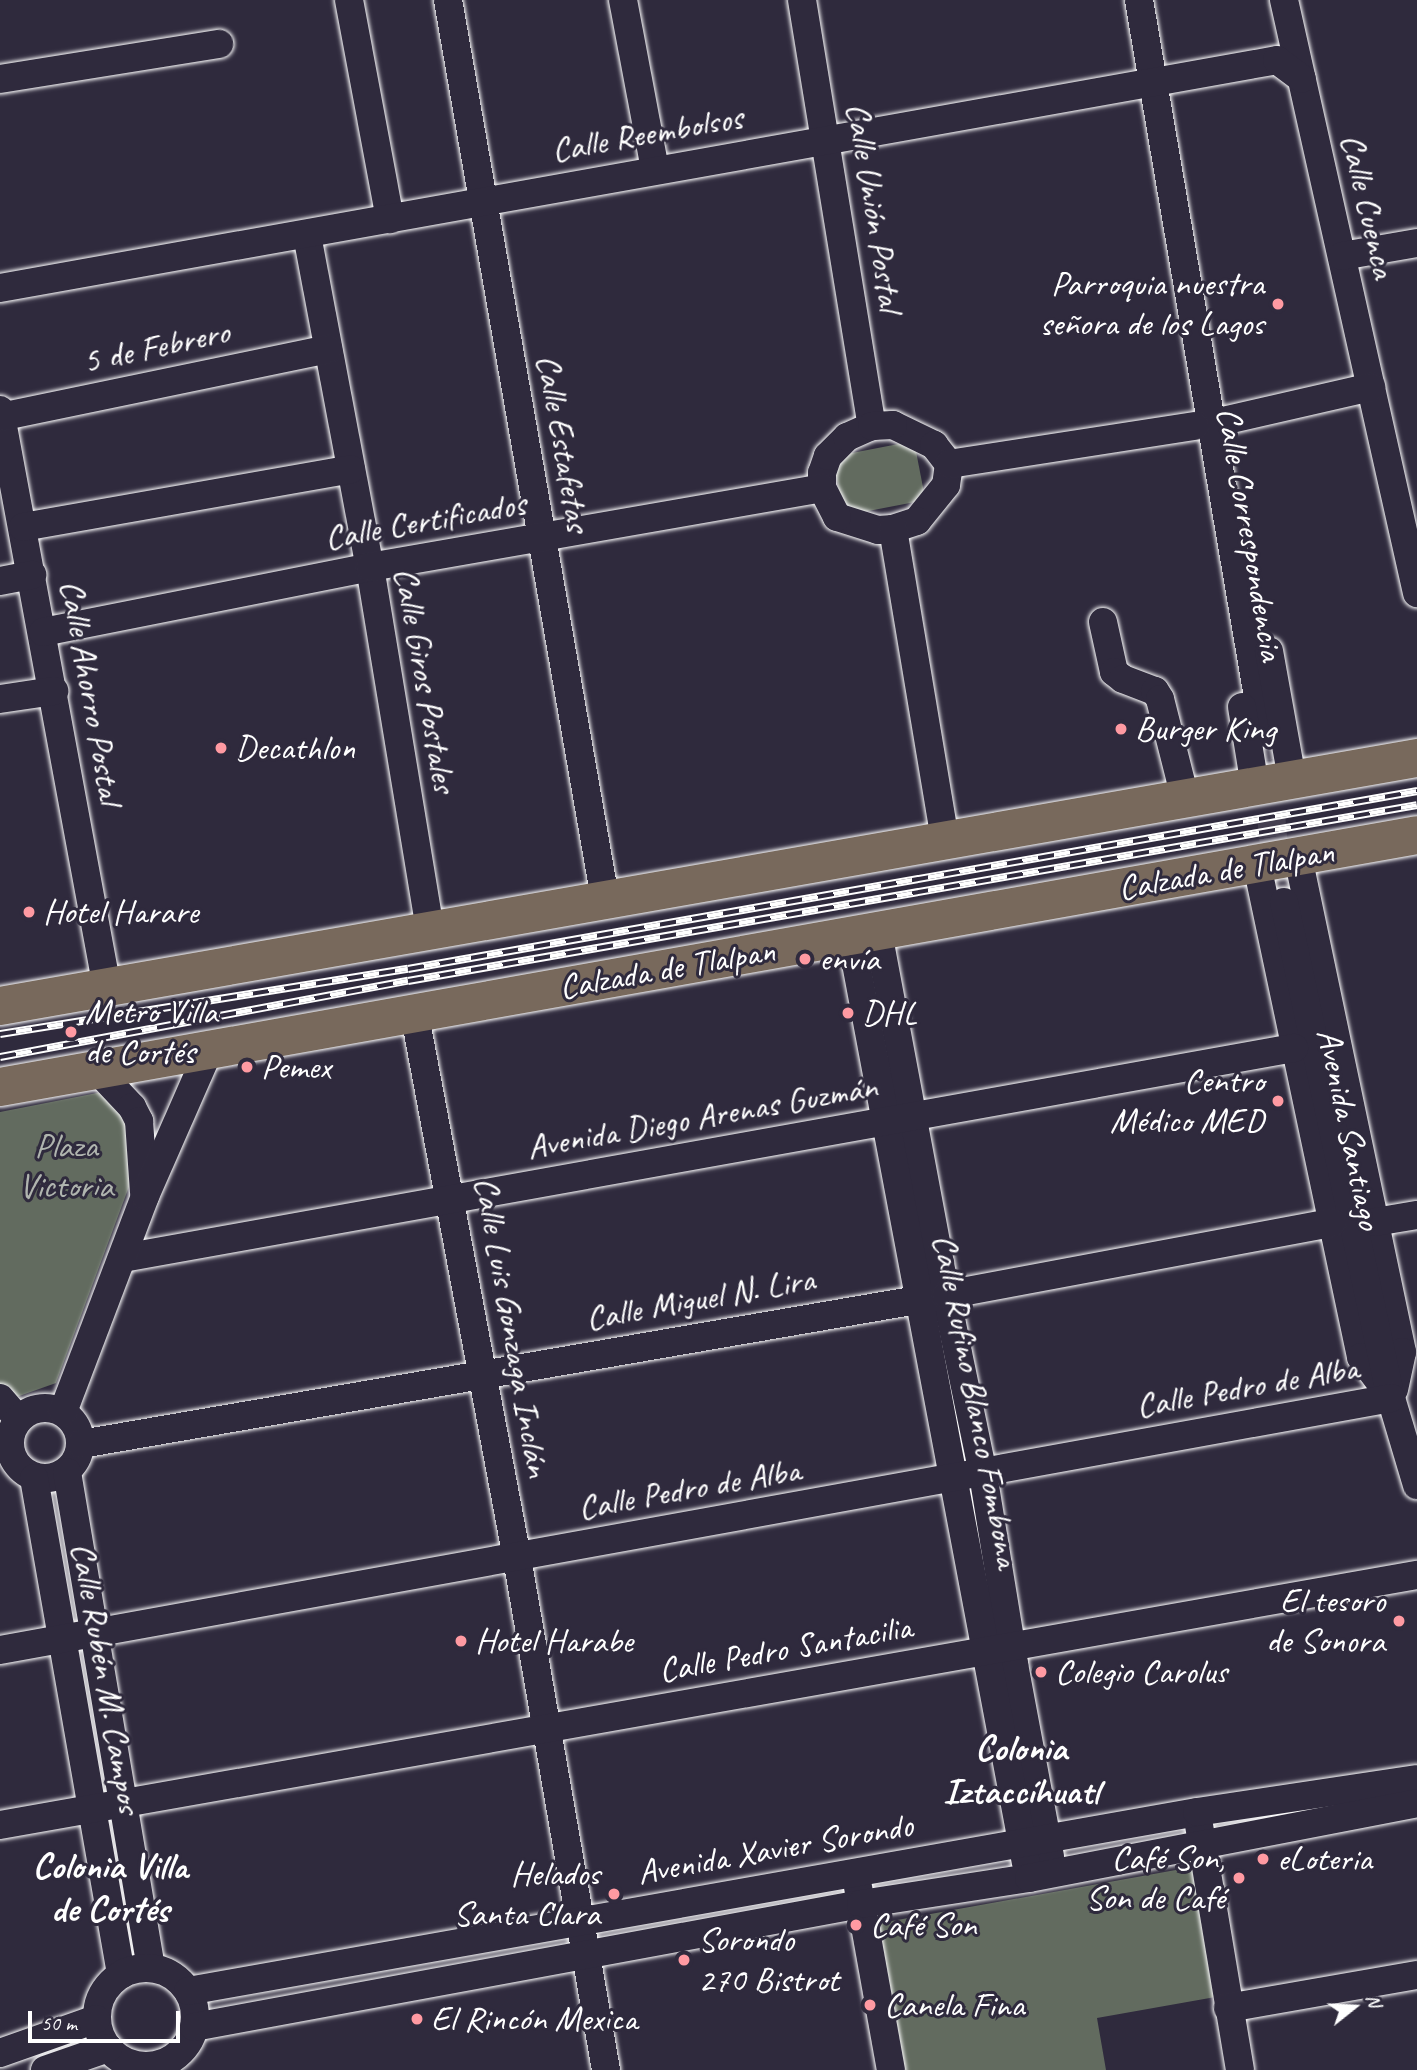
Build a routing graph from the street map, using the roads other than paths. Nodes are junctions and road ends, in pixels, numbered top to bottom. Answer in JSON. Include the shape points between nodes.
{"nodes":[{"id":1,"x":349,"y":0,"type":"edge"},
{"id":2,"x":448,"y":0,"type":"edge"},
{"id":3,"x":623,"y":0,"type":"edge"},
{"id":4,"x":802,"y":0,"type":"edge"},
{"id":5,"x":1139,"y":0,"type":"edge"},
{"id":6,"x":1284,"y":0,"type":"edge"},
{"id":7,"x":219,"y":44,"type":"dead end"},
{"id":8,"x":0,"y":79,"type":"edge"},
{"id":9,"x":1302,"y":79,"type":"junction"},
{"id":10,"x":1154,"y":83,"type":"junction"},
{"id":11,"x":827,"y":141,"type":"junction"},
{"id":12,"x":655,"y":169,"type":"junction"},
{"id":13,"x":482,"y":201,"type":"junction"},
{"id":14,"x":390,"y":219,"type":"junction"},
{"id":15,"x":307,"y":234,"type":"junction"},
{"id":16,"x":1417,"y":243,"type":"edge"},
{"id":17,"x":1342,"y":256,"type":"junction"},
{"id":18,"x":0,"y":288,"type":"edge"},
{"id":19,"x":1189,"y":294,"type":"junction"},
{"id":20,"x":328,"y":349,"type":"junction"},
{"id":21,"x":1371,"y":387,"type":"junction"},
{"id":22,"x":0,"y":415,"type":"edge"},
{"id":23,"x":1227,"y":420,"type":"junction"},
{"id":24,"x":872,"y":426,"type":"junction"},
{"id":25,"x":1195,"y":426,"type":"junction"},
{"id":26,"x":950,"y":464,"type":"junction"},
{"id":27,"x":351,"y":469,"type":"junction"},
{"id":28,"x":1405,"y":481,"type":"edge"},
{"id":29,"x":822,"y":488,"type":"junction"},
{"id":30,"x":23,"y":527,"type":"junction"},
{"id":31,"x":893,"y":530,"type":"junction"},
{"id":32,"x":542,"y":537,"type":"junction"},
{"id":33,"x":370,"y":567,"type":"junction"},
{"id":34,"x":32,"y":575,"type":"junction"},
{"id":35,"x":0,"y":581,"type":"edge"},
{"id":36,"x":1417,"y":593,"type":"edge"},
{"id":37,"x":1103,"y":622,"type":"dead end"},
{"id":38,"x":43,"y":632,"type":"junction"},
{"id":39,"x":54,"y":691,"type":"junction"},
{"id":40,"x":0,"y":699,"type":"edge"},
{"id":41,"x":1264,"y":732,"type":"tunnel mouth"},
{"id":42,"x":1417,"y":758,"type":"edge"},
{"id":43,"x":1293,"y":779,"type":"junction"},
{"id":44,"x":1255,"y":786,"type":"junction"},
{"id":45,"x":1185,"y":798,"type":"junction"},
{"id":46,"x":1417,"y":835,"type":"edge"},
{"id":47,"x":945,"y":841,"type":"junction"},
{"id":48,"x":1297,"y":857,"type":"junction"},
{"id":49,"x":1257,"y":865,"type":"junction"},
{"id":50,"x":605,"y":899,"type":"junction"},
{"id":51,"x":1284,"y":902,"type":"tunnel mouth"},
{"id":52,"x":430,"y":931,"type":"junction"},
{"id":53,"x":864,"y":935,"type":"junction"},
{"id":54,"x":107,"y":988,"type":"junction"},
{"id":55,"x":0,"y":1006,"type":"edge"},
{"id":56,"x":414,"y":1011,"type":"junction"},
{"id":57,"x":210,"y":1048,"type":"junction"},
{"id":58,"x":1294,"y":1048,"type":"junction"},
{"id":59,"x":97,"y":1070,"type":"junction"},
{"id":60,"x":0,"y":1087,"type":"edge"},
{"id":61,"x":914,"y":1117,"type":"junction"},
{"id":62,"x":885,"y":1121,"type":"junction"},
{"id":63,"x":145,"y":1196,"type":"junction"},
{"id":64,"x":451,"y":1198,"type":"junction"},
{"id":65,"x":1417,"y":1215,"type":"edge"},
{"id":66,"x":1375,"y":1222,"type":"junction"},
{"id":67,"x":1332,"y":1223,"type":"junction"},
{"id":68,"x":123,"y":1258,"type":"junction"},
{"id":69,"x":933,"y":1296,"type":"junction"},
{"id":70,"x":482,"y":1374,"type":"junction"},
{"id":71,"x":0,"y":1398,"type":"edge"},
{"id":72,"x":1391,"y":1398,"type":"junction"},
{"id":73,"x":63,"y":1412,"type":"junction"},
{"id":74,"x":18,"y":1419,"type":"junction"},
{"id":75,"x":81,"y":1444,"type":"junction"},
{"id":76,"x":5,"y":1455,"type":"edge"},
{"id":77,"x":67,"y":1472,"type":"junction"},
{"id":78,"x":983,"y":1474,"type":"junction"},
{"id":79,"x":34,"y":1478,"type":"junction"},
{"id":80,"x":953,"y":1479,"type":"junction"},
{"id":81,"x":1417,"y":1485,"type":"edge"},
{"id":82,"x":517,"y":1558,"type":"junction"},
{"id":83,"x":1417,"y":1575,"type":"edge"},
{"id":84,"x":94,"y":1635,"type":"junction"},
{"id":85,"x":62,"y":1640,"type":"junction"},
{"id":86,"x":998,"y":1648,"type":"junction"},
{"id":87,"x":0,"y":1650,"type":"edge"},
{"id":88,"x":547,"y":1730,"type":"junction"},
{"id":89,"x":1417,"y":1779,"type":"edge"},
{"id":90,"x":1417,"y":1803,"type":"edge"},
{"id":91,"x":124,"y":1804,"type":"junction"},
{"id":92,"x":91,"y":1810,"type":"junction"},
{"id":93,"x":1197,"y":1812,"type":"junction"},
{"id":94,"x":0,"y":1825,"type":"edge"},
{"id":95,"x":1034,"y":1842,"type":"junction"},
{"id":96,"x":1203,"y":1843,"type":"junction"},
{"id":97,"x":856,"y":1872,"type":"junction"},
{"id":98,"x":1041,"y":1876,"type":"junction"},
{"id":99,"x":860,"y":1904,"type":"junction"},
{"id":100,"x":579,"y":1921,"type":"junction"},
{"id":101,"x":585,"y":1955,"type":"junction"},
{"id":102,"x":151,"y":1968,"type":"junction"},
{"id":103,"x":121,"y":1974,"type":"junction"},
{"id":104,"x":1417,"y":1975,"type":"edge"},
{"id":105,"x":188,"y":1991,"type":"junction"},
{"id":106,"x":1228,"y":2008,"type":"junction"},
{"id":107,"x":96,"y":2019,"type":"junction"},
{"id":108,"x":194,"y":2027,"type":"junction"},
{"id":109,"x":108,"y":2048,"type":"junction"},
{"id":110,"x":0,"y":2053,"type":"edge"},
{"id":111,"x":171,"y":2065,"type":"edge"},
{"id":112,"x":137,"y":2068,"type":"edge"},
{"id":113,"x":886,"y":2069,"type":"edge"},
{"id":114,"x":45,"y":2070,"type":"edge"},
{"id":115,"x":606,"y":2070,"type":"edge"},
{"id":116,"x":1240,"y":2070,"type":"edge"}],
"edges":[{"from":1,"to":14,"type":"street"},
{"from":2,"to":13,"type":"street","name":"Calle Estafetas"},
{"from":3,"to":12,"type":"street"},
{"from":4,"to":11,"type":"street","name":"Calle Unión Postal"},
{"from":5,"to":10,"type":"street","name":"Calle Correspondencia"},
{"from":6,"to":9,"type":"street","name":"Calle Cuenca"},
{"from":7,"to":8,"type":"street"},
{"from":9,"to":10,"type":"street","name":"Calle Reembolsos","via":[[1277,61]]},
{"from":9,"to":17,"type":"street","name":"Calle Cuenca"},
{"from":10,"to":11,"type":"street","name":"Calle Reembolsos"},
{"from":10,"to":19,"type":"street","name":"Calle Correspondencia"},
{"from":11,"to":12,"type":"street","name":"Calle Reembolsos"},
{"from":11,"to":24,"type":"street","name":"Calle Unión Postal"},
{"from":12,"to":13,"type":"street","name":"Calle Reembolsos"},
{"from":13,"to":14,"type":"street","name":"Calle Reembolsos"},
{"from":13,"to":32,"type":"street","name":"Calle Estafetas"},
{"from":14,"to":15,"type":"street","name":"Calle Reembolsos"},
{"from":15,"to":18,"type":"street","name":"Calle Reembolsos"},
{"from":15,"to":20,"type":"street","name":"Calle Giros Postales"},
{"from":16,"to":17,"type":"street"},
{"from":17,"to":21,"type":"street","name":"Calle Cuenca"},
{"from":19,"to":23,"type":"street","name":"Calle Correspondencia","via":[[1212,343]]},
{"from":19,"to":25,"type":"street","name":"Calle Correspondencia","via":[[1181,349]]},
{"from":19,"to":41,"type":"street","name":"Calle Correspondencia"},
{"from":20,"to":22,"type":"street","name":"5 de Febrero"},
{"from":20,"to":27,"type":"street","name":"Calle Giros Postales"},
{"from":21,"to":23,"type":"street"},
{"from":21,"to":28,"type":"street","name":"Calle Cuenca"},
{"from":22,"to":30,"type":"street","name":"Calle Ahorro Postal"},
{"from":23,"to":43,"type":"street","name":"Calle Correspondencia"},
{"from":24,"to":26,"type":"street","via":[[893,425],[910,432],[934,445]]},
{"from":24,"to":29,"type":"street","via":[[848,437],[828,456]]},
{"from":25,"to":26,"type":"street"},
{"from":25,"to":44,"type":"street","name":"Calle Correspondencia"},
{"from":26,"to":31,"type":"street","via":[[946,485],[933,504],[917,521]]},
{"from":27,"to":30,"type":"street"},
{"from":27,"to":33,"type":"street","name":"Calle Giros Postales"},
{"from":28,"to":36,"type":"street","name":"Calle Cuenca"},
{"from":29,"to":31,"type":"street","via":[[837,517]]},
{"from":29,"to":32,"type":"street","name":"Calle Certificados"},
{"from":30,"to":34,"type":"street","name":"Calle Ahorro Postal"},
{"from":31,"to":47,"type":"street"},
{"from":32,"to":33,"type":"street","name":"Calle Certificados"},
{"from":32,"to":50,"type":"street","name":"Calle Estafetas"},
{"from":33,"to":38,"type":"street","name":"Calle Certificados"},
{"from":33,"to":52,"type":"street","name":"Calle Giros Postales"},
{"from":34,"to":35,"type":"street"},
{"from":34,"to":38,"type":"street","name":"Calle Ahorro Postal"},
{"from":37,"to":45,"type":"street","via":[[1114,672],[1155,691],[1160,699]]},
{"from":38,"to":39,"type":"street","name":"Calle Ahorro Postal"},
{"from":39,"to":40,"type":"street"},
{"from":39,"to":54,"type":"street","name":"Calle Ahorro Postal"},
{"from":42,"to":43,"type":"highway"},
{"from":43,"to":44,"type":"highway"},
{"from":44,"to":45,"type":"highway"},
{"from":45,"to":47,"type":"highway"},
{"from":46,"to":48,"type":"highway","name":"Calzada de Tlalpan"},
{"from":47,"to":50,"type":"highway"},
{"from":48,"to":49,"type":"highway","name":"Calzada de Tlalpan"},
{"from":48,"to":66,"type":"street","name":"Avenida Santiago"},
{"from":49,"to":53,"type":"highway","name":"Calzada de Tlalpan"},
{"from":49,"to":58,"type":"street","name":"Avenida Santiago"},
{"from":50,"to":52,"type":"highway"},
{"from":51,"to":72,"type":"street","name":"Avenida Santiago"},
{"from":52,"to":54,"type":"highway"},
{"from":53,"to":56,"type":"highway","name":"Calzada de Tlalpan"},
{"from":53,"to":61,"type":"street","name":"Calle Rufino Blanco Fombona"},
{"from":53,"to":62,"type":"street","name":"Calle Rufino Blanco Fombona"},
{"from":54,"to":55,"type":"highway"},
{"from":56,"to":57,"type":"highway","name":"Calzada de Tlalpan"},
{"from":56,"to":64,"type":"street","name":"Calle Luis Gonzaga Inclán"},
{"from":57,"to":59,"type":"highway","name":"Calzada de Tlalpan"},
{"from":57,"to":63,"type":"street"},
{"from":58,"to":61,"type":"street","name":"Avenida Diego Arenas Guzmán"},
{"from":58,"to":67,"type":"street","name":"Avenida Santiago"},
{"from":59,"to":60,"type":"highway","name":"Calzada de Tlalpan"},
{"from":59,"to":63,"type":"street","via":[[139,1121]]},
{"from":61,"to":62,"type":"street","name":"Avenida Diego Arenas Guzmán"},
{"from":61,"to":69,"type":"street","name":"Calle Rufino Blanco Fombona"},
{"from":62,"to":64,"type":"street","name":"Avenida Diego Arenas Guzmán"},
{"from":62,"to":69,"type":"street","name":"Calle Rufino Blanco Fombona"},
{"from":63,"to":68,"type":"street"},
{"from":64,"to":68,"type":"street","name":"Avenida Diego Arenas Guzmán"},
{"from":64,"to":70,"type":"street","name":"Calle Luis Gonzaga Inclán"},
{"from":65,"to":66,"type":"street"},
{"from":66,"to":72,"type":"street","name":"Avenida Santiago","via":[[1402,1352]]},
{"from":67,"to":69,"type":"street","name":"Calle Miguel N. Lira"},
{"from":67,"to":72,"type":"street","name":"Avenida Santiago","via":[[1361,1357]]},
{"from":68,"to":73,"type":"street"},
{"from":69,"to":70,"type":"street","name":"Calle Miguel N. Lira"},
{"from":69,"to":78,"type":"street","name":"Calle Rufino Blanco Fombona"},
{"from":69,"to":80,"type":"street","name":"Calle Rufino Blanco Fombona"},
{"from":70,"to":75,"type":"street","name":"Calle Miguel N. Lira"},
{"from":70,"to":82,"type":"street","name":"Calle Luis Gonzaga Inclán"},
{"from":71,"to":74,"type":"street"},
{"from":72,"to":78,"type":"street","name":"Calle Pedro de Alba"},
{"from":72,"to":81,"type":"street","name":"Avenida Santiago"},
{"from":73,"to":74,"type":"street","via":[[39,1408]]},
{"from":73,"to":75,"type":"street","via":[[76,1426]]},
{"from":74,"to":76,"type":"street"},
{"from":75,"to":77,"type":"street","via":[[77,1460]]},
{"from":76,"to":79,"type":"street"},
{"from":77,"to":79,"type":"street","via":[[57,1478]]},
{"from":77,"to":84,"type":"street","name":"Calle Rubén M. Campos"},
{"from":78,"to":80,"type":"street","name":"Calle Pedro de Alba"},
{"from":78,"to":86,"type":"street","name":"Calle Rufino Blanco Fombona"},
{"from":79,"to":85,"type":"street","name":"Calle Rubén M. Campos"},
{"from":80,"to":82,"type":"street","name":"Calle Pedro de Alba"},
{"from":80,"to":86,"type":"street","name":"Calle Rufino Blanco Fombona"},
{"from":82,"to":84,"type":"street","name":"Calle Pedro de Alba"},
{"from":82,"to":88,"type":"street","name":"Calle Luis Gonzaga Inclán"},
{"from":83,"to":86,"type":"street","name":"Calle Pedro Santacilia"},
{"from":84,"to":85,"type":"street","name":"Calle Pedro de Alba"},
{"from":84,"to":91,"type":"street","name":"Calle Rubén M. Campos"},
{"from":85,"to":87,"type":"street","name":"Calle Pedro de Alba"},
{"from":85,"to":92,"type":"street","name":"Calle Rubén M. Campos"},
{"from":86,"to":88,"type":"street","name":"Calle Pedro Santacilia"},
{"from":86,"to":95,"type":"street","name":"Calle Rufino Blanco Fombona"},
{"from":88,"to":91,"type":"street","name":"Calle Pedro Santacilia"},
{"from":88,"to":100,"type":"street","name":"Calle Luis Gonzaga Inclán"},
{"from":89,"to":93,"type":"street","name":"Avenida Xavier Sorondo"},
{"from":90,"to":96,"type":"street","name":"Avenida Xavier Sorondo"},
{"from":91,"to":92,"type":"street","name":"Calle Pedro Santacilia"},
{"from":91,"to":102,"type":"street","name":"Calle Rubén M. Campos"},
{"from":92,"to":94,"type":"street","name":"Calle Pedro Santacilia"},
{"from":92,"to":103,"type":"street","name":"Calle Rubén M. Campos"},
{"from":93,"to":95,"type":"street","name":"Avenida Xavier Sorondo"},
{"from":93,"to":96,"type":"street"},
{"from":95,"to":97,"type":"street","name":"Avenida Xavier Sorondo"},
{"from":95,"to":98,"type":"street","name":"Calle Rufino Blanco Fombona"},
{"from":96,"to":98,"type":"street","name":"Avenida Xavier Sorondo"},
{"from":96,"to":106,"type":"street"},
{"from":97,"to":99,"type":"street"},
{"from":97,"to":100,"type":"street","name":"Avenida Xavier Sorondo"},
{"from":98,"to":99,"type":"street","name":"Avenida Xavier Sorondo"},
{"from":99,"to":101,"type":"street","name":"Avenida Xavier Sorondo"},
{"from":99,"to":113,"type":"street"},
{"from":100,"to":101,"type":"street","name":"Calle Luis Gonzaga Inclán"},
{"from":100,"to":105,"type":"street","name":"Avenida Xavier Sorondo"},
{"from":101,"to":108,"type":"street","name":"Avenida Xavier Sorondo"},
{"from":101,"to":115,"type":"street","name":"Calle Luis Gonzaga Inclán"},
{"from":102,"to":103,"type":"street"},
{"from":102,"to":105,"type":"street","via":[[172,1975]]},
{"from":103,"to":107,"type":"street","via":[[102,1993]]},
{"from":104,"to":106,"type":"street"},
{"from":105,"to":108,"type":"street"},
{"from":106,"to":116,"type":"street"},
{"from":107,"to":109,"type":"street"},
{"from":107,"to":110,"type":"street"},
{"from":108,"to":111,"type":"street"},
{"from":109,"to":112,"type":"street"},
{"from":109,"to":114,"type":"street"},
{"from":111,"to":112,"type":"street"}]}
